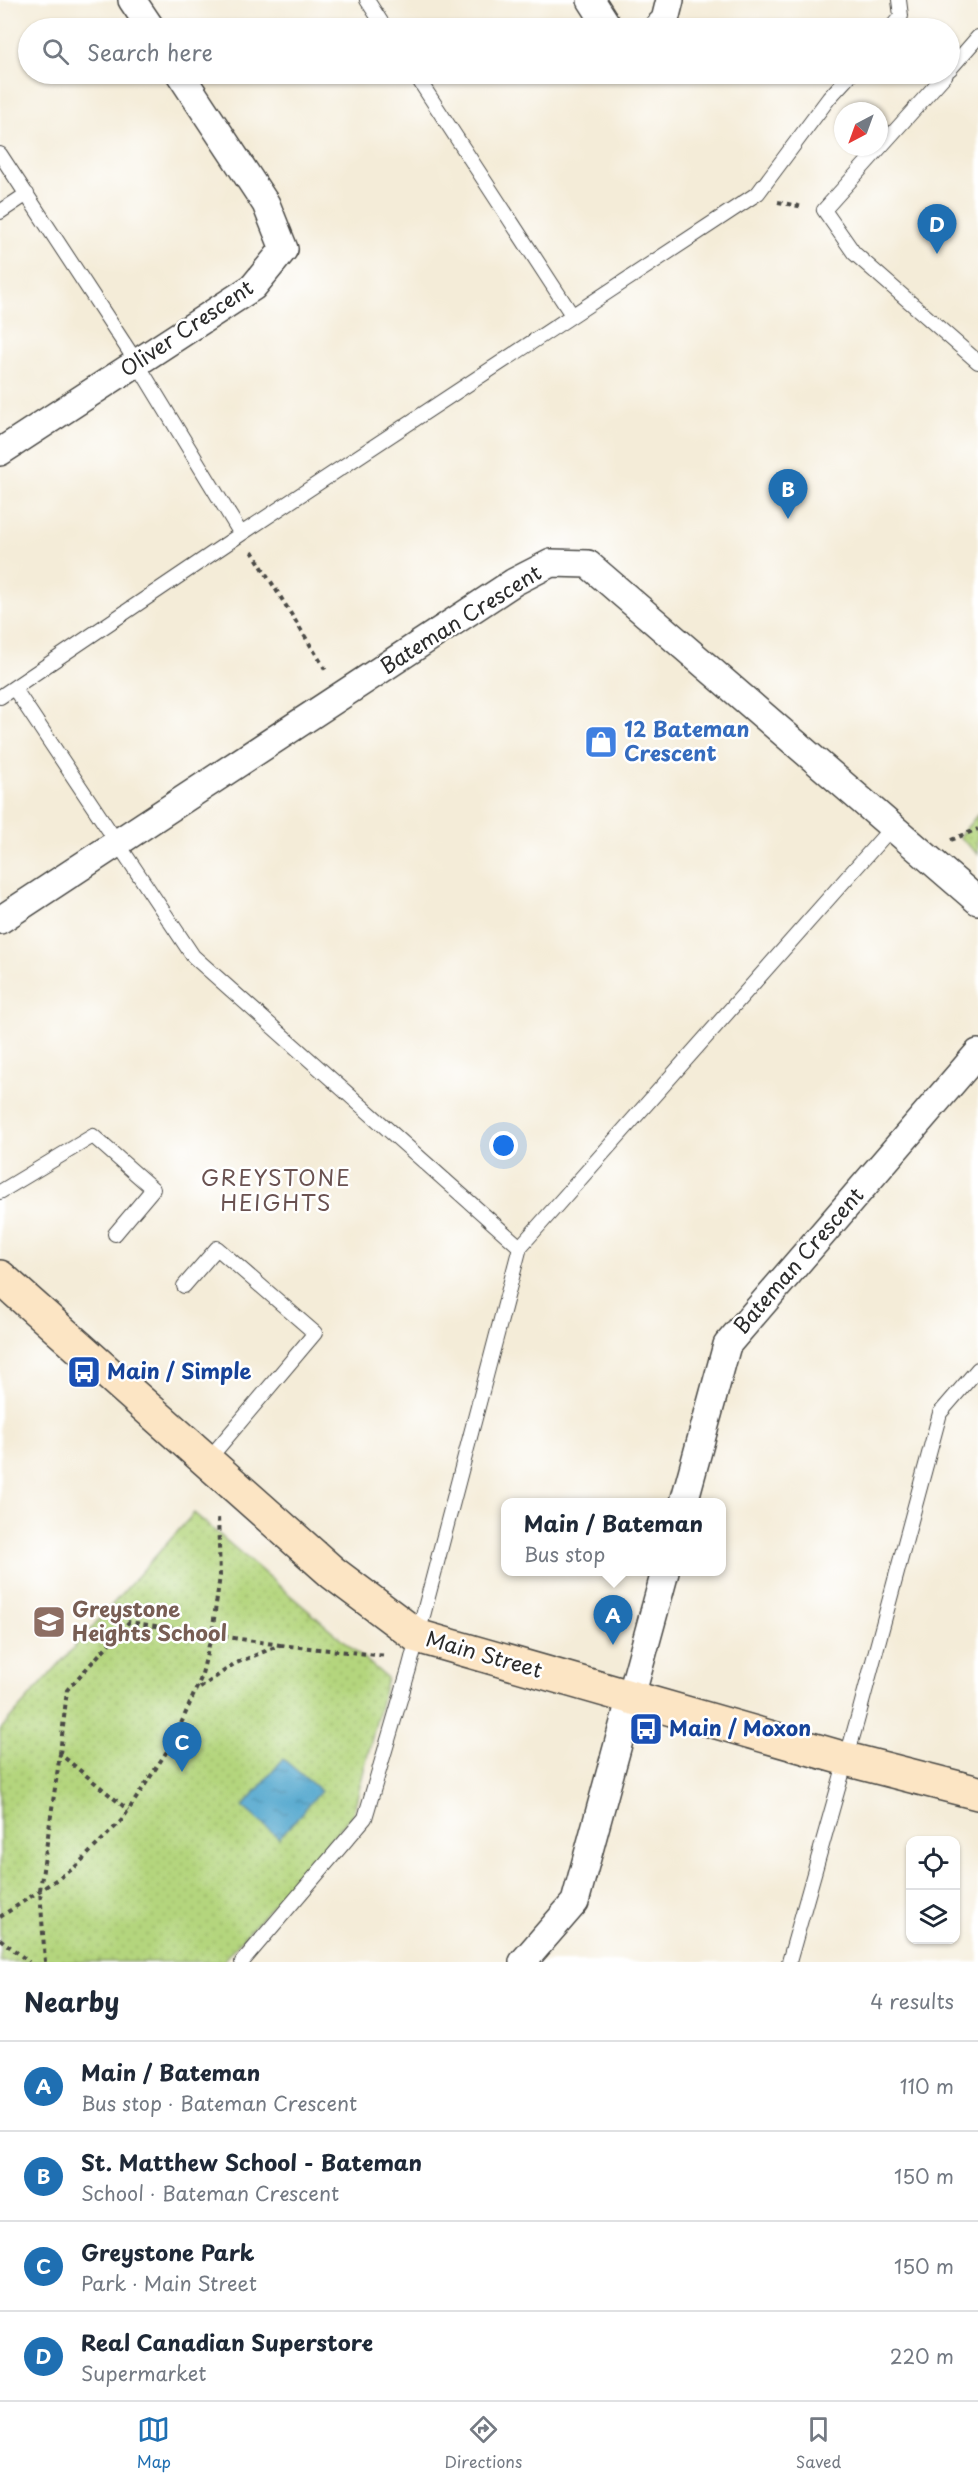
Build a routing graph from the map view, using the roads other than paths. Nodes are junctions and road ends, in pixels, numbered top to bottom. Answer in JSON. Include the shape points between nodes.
{"nodes":[{"id":1,"x":132,"y":0,"type":"edge"},
{"id":2,"x":367,"y":0,"type":"edge"},
{"id":3,"x":591,"y":0,"type":"edge"},
{"id":4,"x":670,"y":0,"type":"edge"},
{"id":5,"x":899,"y":0,"type":"edge"},
{"id":6,"x":144,"y":18,"type":"edge"},
{"id":7,"x":379,"y":18,"type":"edge"},
{"id":8,"x":603,"y":18,"type":"edge"},
{"id":9,"x":666,"y":18,"type":"edge"},
{"id":10,"x":899,"y":18,"type":"edge"},
{"id":11,"x":978,"y":37,"type":"edge"},
{"id":12,"x":960,"y":58,"type":"edge"},
{"id":13,"x":187,"y":84,"type":"edge"},
{"id":14,"x":422,"y":84,"type":"edge"},
{"id":15,"x":842,"y":84,"type":"edge"},
{"id":16,"x":937,"y":84,"type":"edge"},
{"id":17,"x":0,"y":154,"type":"edge"},
{"id":18,"x":27,"y":194,"type":"junction"},
{"id":19,"x":0,"y":212,"type":"edge"},
{"id":20,"x":572,"y":315,"type":"junction"},
{"id":21,"x":978,"y":362,"type":"edge"},
{"id":22,"x":137,"y":363,"type":"junction"},
{"id":23,"x":0,"y":452,"type":"edge"},
{"id":24,"x":242,"y":534,"type":"junction"},
{"id":25,"x":14,"y":688,"type":"junction"},
{"id":26,"x":0,"y":697,"type":"edge"},
{"id":27,"x":892,"y":827,"type":"junction"},
{"id":28,"x":117,"y":845,"type":"junction"},
{"id":29,"x":978,"y":901,"type":"edge"},
{"id":30,"x":0,"y":921,"type":"edge"},
{"id":31,"x":978,"y":1053,"type":"edge"},
{"id":32,"x":0,"y":1192,"type":"edge"},
{"id":33,"x":115,"y":1234,"type":"dead end"},
{"id":34,"x":520,"y":1247,"type":"junction"},
{"id":35,"x":0,"y":1277,"type":"edge"},
{"id":36,"x":184,"y":1286,"type":"dead end"},
{"id":37,"x":978,"y":1369,"type":"edge"},
{"id":38,"x":207,"y":1461,"type":"junction"},
{"id":39,"x":685,"y":1498,"type":"edge"},
{"id":40,"x":664,"y":1576,"type":"edge"},
{"id":41,"x":417,"y":1636,"type":"junction"},
{"id":42,"x":631,"y":1697,"type":"junction"},
{"id":43,"x":846,"y":1759,"type":"junction"},
{"id":44,"x":978,"y":1793,"type":"edge"},
{"id":45,"x":242,"y":1962,"type":"edge"},
{"id":46,"x":523,"y":1962,"type":"edge"},
{"id":47,"x":789,"y":1962,"type":"edge"}],
"edges":[{"from":1,"to":6,"type":"street"},
{"from":2,"to":7,"type":"lane"},
{"from":3,"to":8,"type":"street"},
{"from":4,"to":9,"type":"street"},
{"from":5,"to":10,"type":"lane"},
{"from":11,"to":12,"type":"lane"},
{"from":13,"to":22,"type":"street","name":"Oliver Crescent","via":[[266,204],[284,249],[253,287]]},
{"from":14,"to":20,"type":"lane"},
{"from":15,"to":20,"type":"lane","via":[[758,193]]},
{"from":16,"to":21,"type":"lane","via":[[824,210],[854,253]]},
{"from":17,"to":18,"type":"lane"},
{"from":18,"to":19,"type":"lane"},
{"from":18,"to":22,"type":"lane"},
{"from":20,"to":24,"type":"lane"},
{"from":22,"to":23,"type":"street","name":"Oliver Crescent"},
{"from":22,"to":24,"type":"lane"},
{"from":24,"to":25,"type":"lane"},
{"from":25,"to":26,"type":"lane"},
{"from":25,"to":28,"type":"lane"},
{"from":27,"to":28,"type":"street","name":"Bateman Crescent","via":[[588,564],[551,563],[506,588]]},
{"from":27,"to":29,"type":"street","name":"Bateman Crescent"},
{"from":27,"to":34,"type":"lane"},
{"from":28,"to":30,"type":"street","name":"Bateman Crescent"},
{"from":28,"to":34,"type":"lane","via":[[193,956]]},
{"from":31,"to":39,"type":"street","name":"Bateman Crescent","via":[[727,1346]]},
{"from":32,"to":33,"type":"lane","via":[[93,1136],[153,1189]]},
{"from":34,"to":41,"type":"lane"},
{"from":35,"to":38,"type":"street","name":"Main Street"},
{"from":36,"to":38,"type":"lane","via":[[217,1248],[315,1333]]},
{"from":37,"to":43,"type":"lane","via":[[940,1413]]},
{"from":38,"to":41,"type":"street","name":"Main Street","via":[[333,1573]]},
{"from":40,"to":42,"type":"street"},
{"from":41,"to":42,"type":"street","name":"Main Street"},
{"from":41,"to":45,"type":"lane","via":[[365,1818]]},
{"from":42,"to":43,"type":"street","name":"Main Street"},
{"from":42,"to":46,"type":"street","via":[[575,1902]]},
{"from":43,"to":44,"type":"street","name":"Main Street"},
{"from":43,"to":47,"type":"lane"}]}
